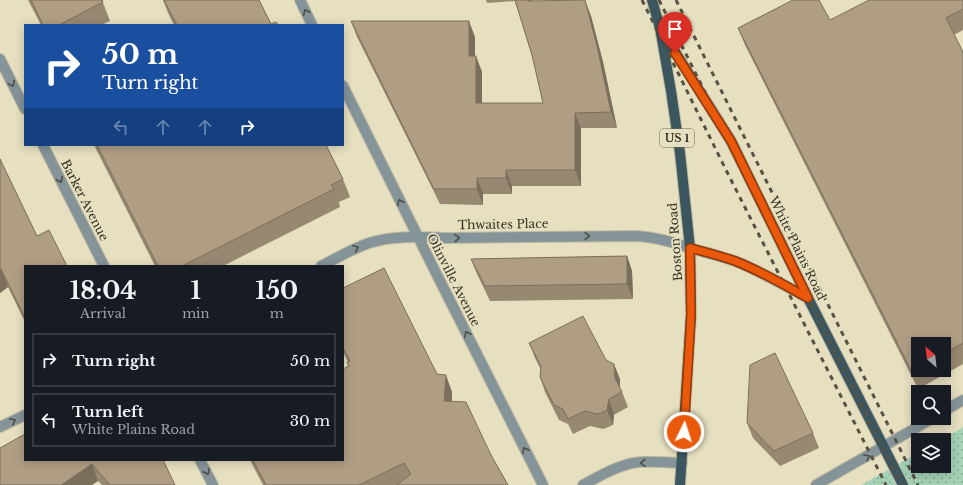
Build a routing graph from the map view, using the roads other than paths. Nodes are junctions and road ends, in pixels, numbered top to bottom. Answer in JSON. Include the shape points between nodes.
{"nodes":[{"id":1,"x":300,"y":0,"type":"edge"},
{"id":2,"x":652,"y":0,"type":"edge"},
{"id":3,"x":312,"y":24,"type":"edge"},
{"id":4,"x":660,"y":28,"type":"junction"},
{"id":5,"x":0,"y":60,"type":"edge"},
{"id":6,"x":344,"y":88,"type":"edge"},
{"id":7,"x":24,"y":107,"type":"edge"},
{"id":8,"x":44,"y":146,"type":"edge"},
{"id":9,"x":418,"y":237,"type":"junction"},
{"id":10,"x":690,"y":248,"type":"junction"},
{"id":11,"x":103,"y":265,"type":"edge"},
{"id":12,"x":323,"y":265,"type":"edge"},
{"id":13,"x":808,"y":298,"type":"junction"},
{"id":14,"x":963,"y":400,"type":"edge"},
{"id":15,"x":951,"y":407,"type":"edge"},
{"id":16,"x":24,"y":415,"type":"edge"},
{"id":17,"x":921,"y":425,"type":"edge"},
{"id":18,"x":0,"y":427,"type":"edge"},
{"id":19,"x":883,"y":447,"type":"junction"},
{"id":20,"x":201,"y":461,"type":"edge"},
{"id":21,"x":682,"y":463,"type":"junction"},
{"id":22,"x":213,"y":485,"type":"edge"},
{"id":23,"x":543,"y":485,"type":"edge"},
{"id":24,"x":583,"y":485,"type":"edge"},
{"id":25,"x":680,"y":485,"type":"edge"},
{"id":26,"x":816,"y":485,"type":"edge"},
{"id":27,"x":903,"y":485,"type":"edge"}],
"edges":[{"from":3,"to":1,"type":"street","one_way":true},
{"from":2,"to":4,"type":"main road","name":"Boston Road","number":"US 1"},
{"from":4,"to":10,"type":"main road","name":"Boston Road","number":"US 1","via":[[680,153]]},
{"from":4,"to":13,"type":"main road","name":"White Plains Road","via":[[731,141]]},
{"from":5,"to":7,"type":"street","one_way":true},
{"from":9,"to":6,"type":"street","name":"Olinville Avenue","one_way":true},
{"from":8,"to":11,"type":"street","name":"Barker Avenue","one_way":true},
{"from":9,"to":10,"type":"street","name":"Thwaites Place","one_way":true,"via":[[637,236],[672,241]]},
{"from":12,"to":9,"type":"street","name":"Thwaites Place","one_way":true,"via":[[370,242]]},
{"from":23,"to":9,"type":"street","name":"Olinville Avenue","one_way":true},
{"from":10,"to":13,"type":"main road","via":[[736,262],[769,276]]},
{"from":10,"to":21,"type":"main road","name":"Boston Road","number":"US 1","via":[[691,315]]},
{"from":13,"to":19,"type":"main road","name":"White Plains Road"},
{"from":14,"to":15,"type":"street"},
{"from":18,"to":16,"type":"street","one_way":true},
{"from":17,"to":19,"type":"street"},
{"from":26,"to":19,"type":"street","one_way":true},
{"from":19,"to":27,"type":"main road","name":"White Plains Road"},
{"from":20,"to":22,"type":"street","one_way":true},
{"from":21,"to":24,"type":"street","one_way":true,"via":[[640,462],[611,471]]},
{"from":21,"to":25,"type":"main road","name":"Boston Road","number":"US 1"}]}
